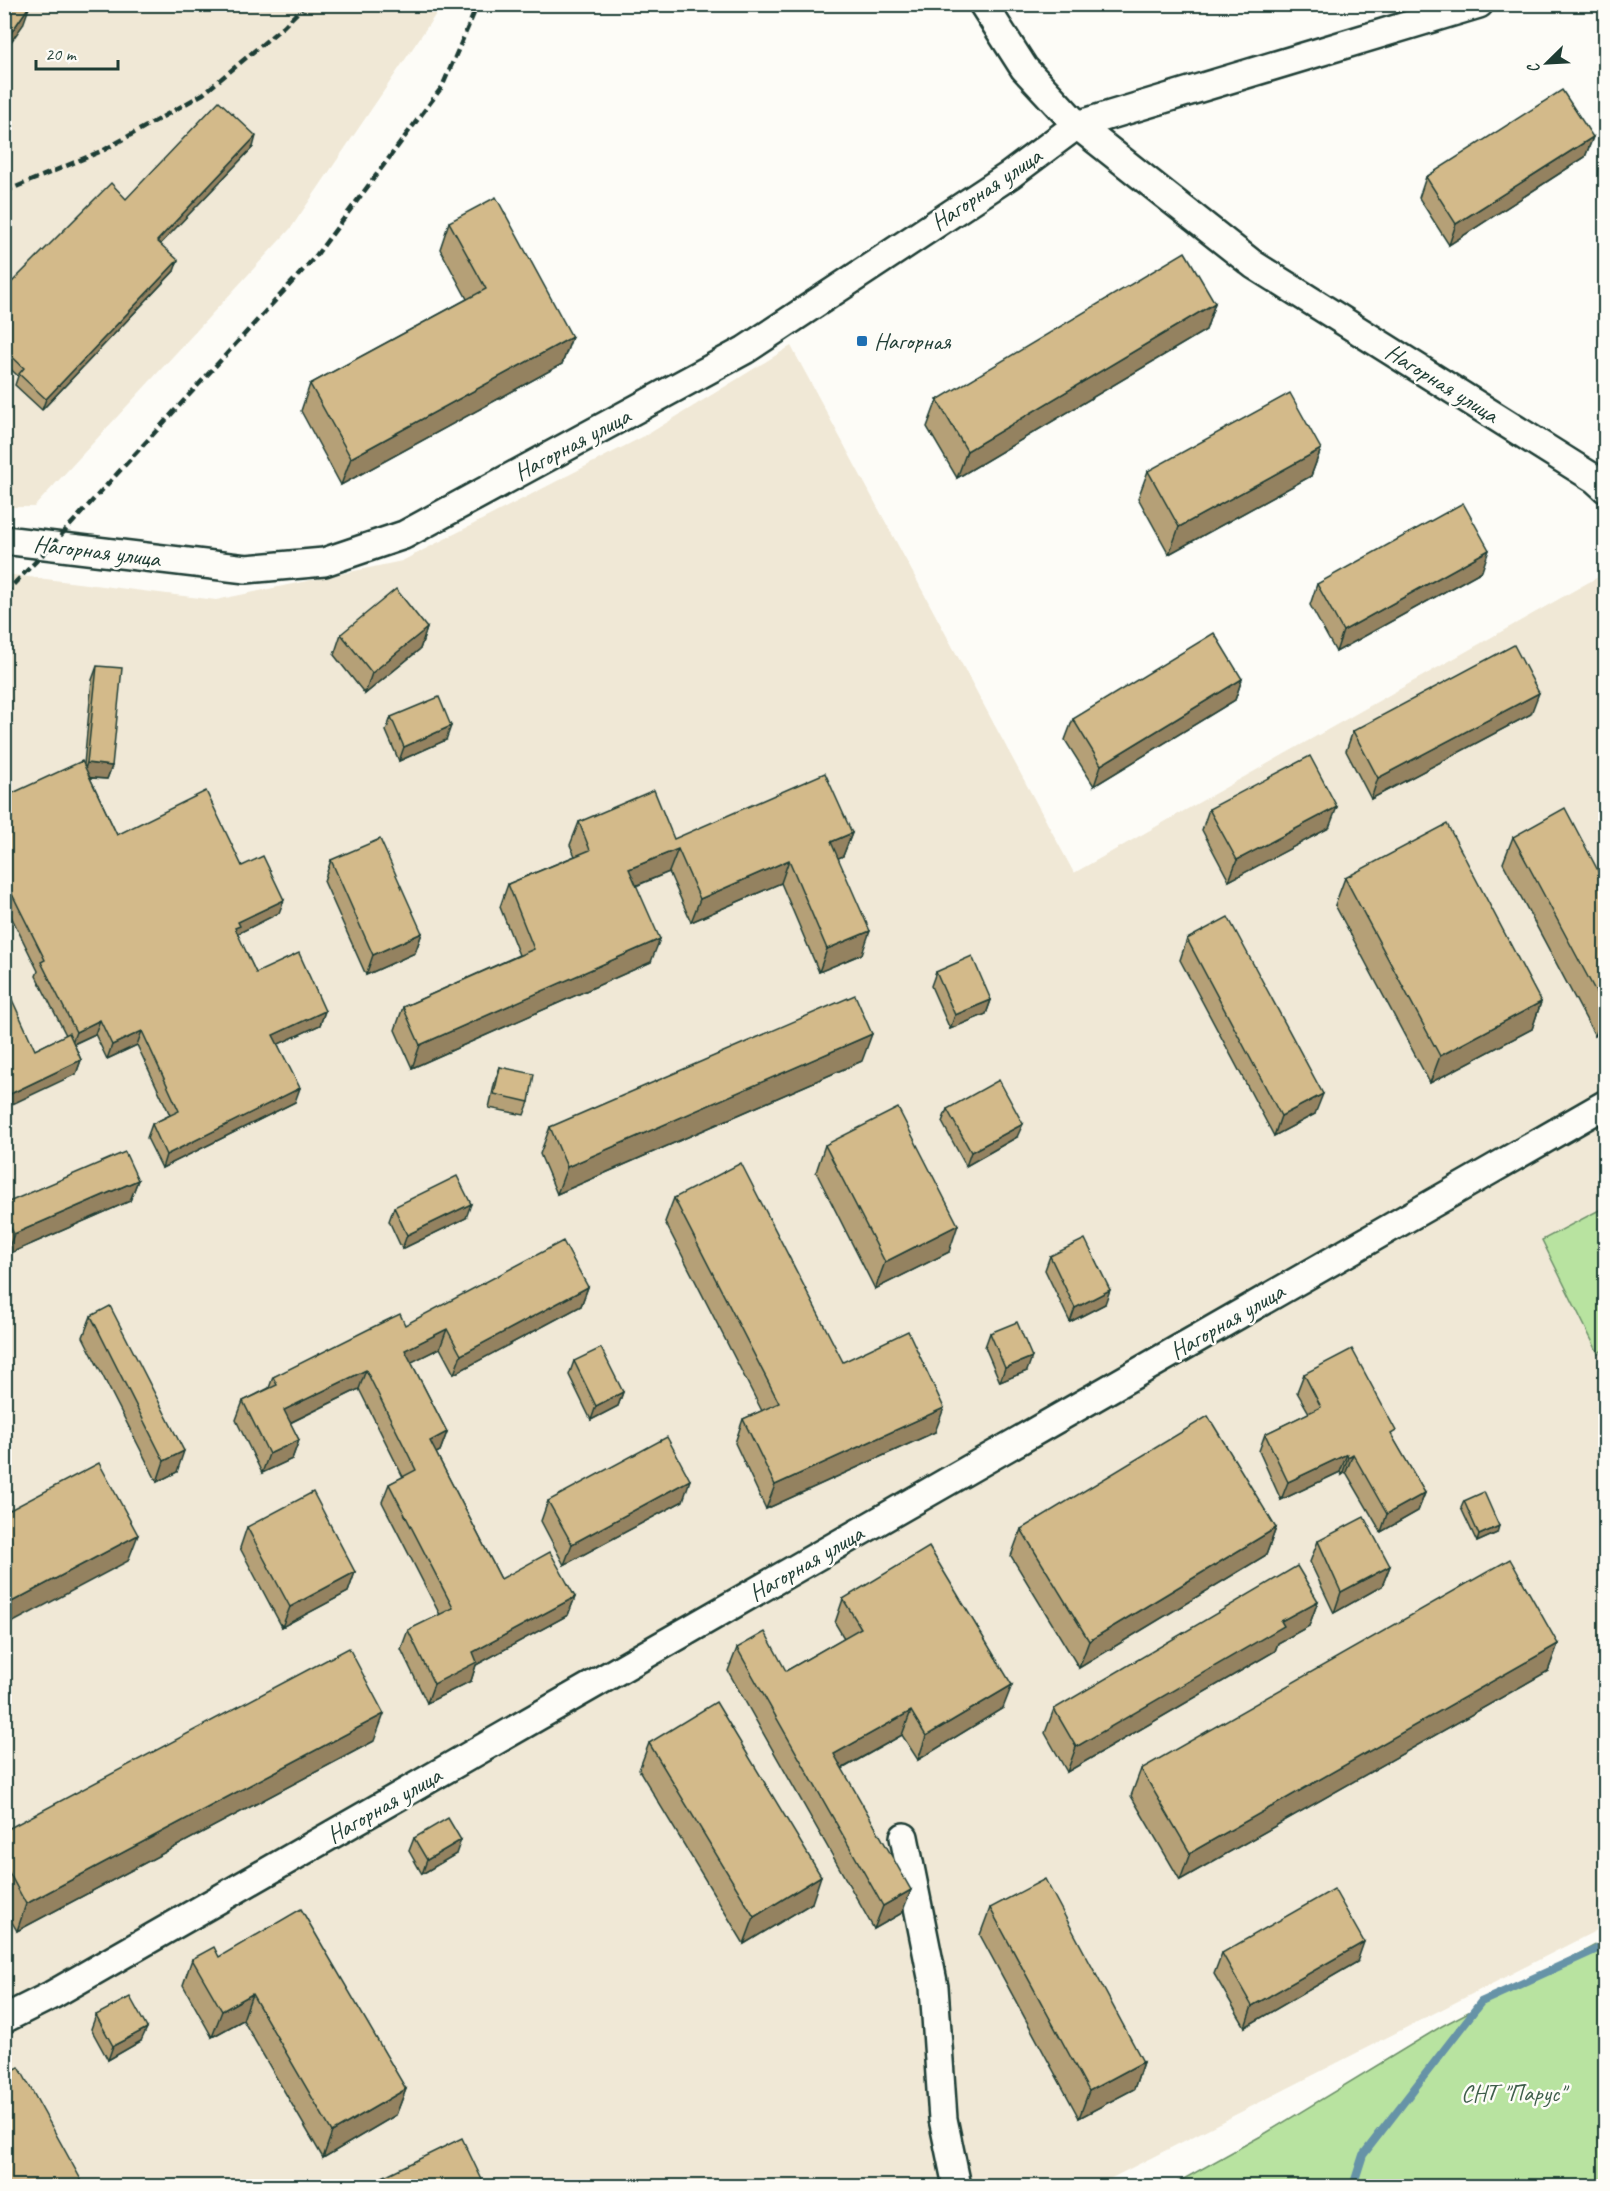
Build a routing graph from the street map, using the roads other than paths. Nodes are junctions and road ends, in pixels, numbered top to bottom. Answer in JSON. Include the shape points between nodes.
{"nodes":[{"id":1,"x":983,"y":4,"type":"edge"},
{"id":2,"x":1479,"y":4,"type":"edge"},
{"id":3,"x":1077,"y":125,"type":"junction"},
{"id":4,"x":1605,"y":489,"type":"edge"},
{"id":5,"x":4,"y":540,"type":"edge"},
{"id":6,"x":1605,"y":1104,"type":"edge"},
{"id":7,"x":904,"y":1837,"type":"dead end"},
{"id":8,"x":4,"y":2019,"type":"edge"},
{"id":9,"x":957,"y":2187,"type":"edge"}],
"edges":[{"from":1,"to":3,"type":"street","via":[[1024,68]]},
{"from":2,"to":3,"type":"street","name":"Нагорная улица"},
{"from":3,"to":4,"type":"street","name":"Нагорная улица","via":[[1254,265]]},
{"from":3,"to":5,"type":"street","name":"Нагорная улица","via":[[1010,175],[745,350],[404,535],[324,562],[246,569]]},
{"from":6,"to":8,"type":"street","name":"Нагорная улица"},
{"from":7,"to":9,"type":"street","via":[[934,1987],[943,2119]]}]}
